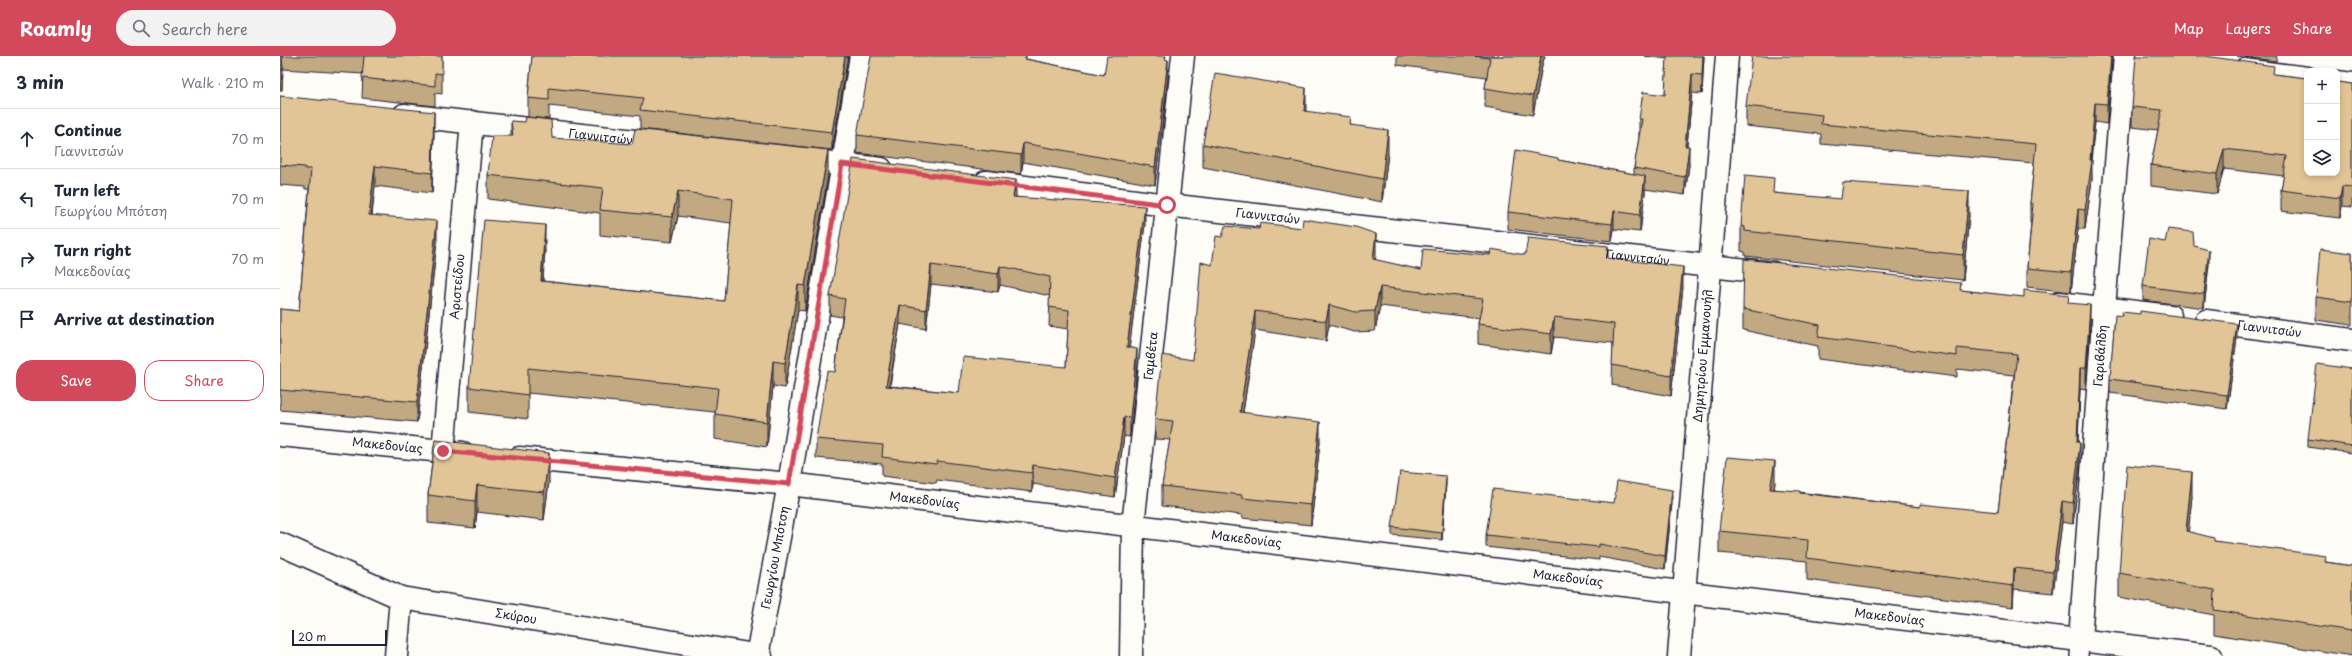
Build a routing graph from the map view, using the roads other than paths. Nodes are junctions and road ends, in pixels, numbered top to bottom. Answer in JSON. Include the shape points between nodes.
{"nodes":[{"id":1,"x":861,"y":56,"type":"edge"},
{"id":2,"x":1183,"y":56,"type":"edge"},
{"id":3,"x":1726,"y":56,"type":"edge"},
{"id":4,"x":2125,"y":56,"type":"edge"},
{"id":5,"x":2222,"y":67,"type":"edge"},
{"id":6,"x":2304,"y":78,"type":"edge"},
{"id":7,"x":2340,"y":82,"type":"edge"},
{"id":8,"x":2352,"y":84,"type":"edge"},
{"id":9,"x":387,"y":113,"type":"edge"},
{"id":10,"x":472,"y":122,"type":"junction"},
{"id":11,"x":684,"y":146,"type":"edge"},
{"id":12,"x":779,"y":157,"type":"edge"},
{"id":13,"x":842,"y":164,"type":"junction"},
{"id":14,"x":897,"y":171,"type":"edge"},
{"id":15,"x":969,"y":180,"type":"edge"},
{"id":16,"x":1167,"y":205,"type":"junction"},
{"id":17,"x":1709,"y":266,"type":"junction"},
{"id":18,"x":1796,"y":275,"type":"edge"},
{"id":19,"x":2041,"y":301,"type":"edge"},
{"id":20,"x":2104,"y":308,"type":"junction"},
{"id":21,"x":2352,"y":340,"type":"edge"},
{"id":22,"x":280,"y":435,"type":"edge"},
{"id":23,"x":443,"y":451,"type":"junction"},
{"id":24,"x":789,"y":484,"type":"junction"},
{"id":25,"x":1133,"y":526,"type":"junction"},
{"id":26,"x":280,"y":544,"type":"edge"},
{"id":27,"x":1684,"y":592,"type":"junction"},
{"id":28,"x":402,"y":598,"type":"junction"},
{"id":29,"x":2080,"y":648,"type":"edge"},
{"id":30,"x":396,"y":656,"type":"edge"},
{"id":31,"x":759,"y":656,"type":"edge"},
{"id":32,"x":1131,"y":656,"type":"edge"},
{"id":33,"x":1678,"y":656,"type":"edge"},
{"id":34,"x":2211,"y":656,"type":"edge"}],
"edges":[{"from":1,"to":13,"type":"street","name":"Γεωργίου Μπότση"},
{"from":2,"to":16,"type":"street","name":"Γαμβέτα"},
{"from":3,"to":17,"type":"street","name":"Δημητρίου Εμμανουήλ"},
{"from":4,"to":20,"type":"street","name":"Γαριβάλδη"},
{"from":5,"to":6,"type":"street"},
{"from":7,"to":8,"type":"street"},
{"from":9,"to":10,"type":"street","name":"Γιαννιτσών"},
{"from":10,"to":11,"type":"street","name":"Γιαννιτσών"},
{"from":10,"to":23,"type":"street","name":"Αριστείδου"},
{"from":12,"to":13,"type":"street"},
{"from":13,"to":14,"type":"street"},
{"from":13,"to":24,"type":"street","name":"Γεωργίου Μπότση"},
{"from":15,"to":16,"type":"street","name":"Γιαννιτσών"},
{"from":16,"to":17,"type":"street","name":"Γιαννιτσών"},
{"from":16,"to":25,"type":"street","name":"Γαμβέτα"},
{"from":17,"to":18,"type":"street","name":"Γιαννιτσών"},
{"from":17,"to":27,"type":"street","name":"Δημητρίου Εμμανουήλ"},
{"from":19,"to":20,"type":"street","name":"Γιαννιτσών"},
{"from":20,"to":21,"type":"street","name":"Γιαννιτσών"},
{"from":20,"to":29,"type":"street","name":"Γαριβάλδη"},
{"from":22,"to":23,"type":"street","name":"Μακεδονίας"},
{"from":23,"to":24,"type":"street","name":"Μακεδονίας"},
{"from":24,"to":25,"type":"street","name":"Μακεδονίας"},
{"from":24,"to":31,"type":"street","name":"Γεωργίου Μπότση"},
{"from":25,"to":27,"type":"street","name":"Μακεδονίας"},
{"from":25,"to":32,"type":"street","name":"Γαμβέτα"},
{"from":26,"to":28,"type":"street","name":"Σκύρου"},
{"from":27,"to":29,"type":"street","name":"Μακεδονίας"},
{"from":27,"to":33,"type":"street","name":"Δημητρίου Εμμανουήλ"},
{"from":28,"to":30,"type":"street"},
{"from":28,"to":31,"type":"street","name":"Σκύρου"},
{"from":29,"to":34,"type":"street","name":"Μακεδονίας"}]}
